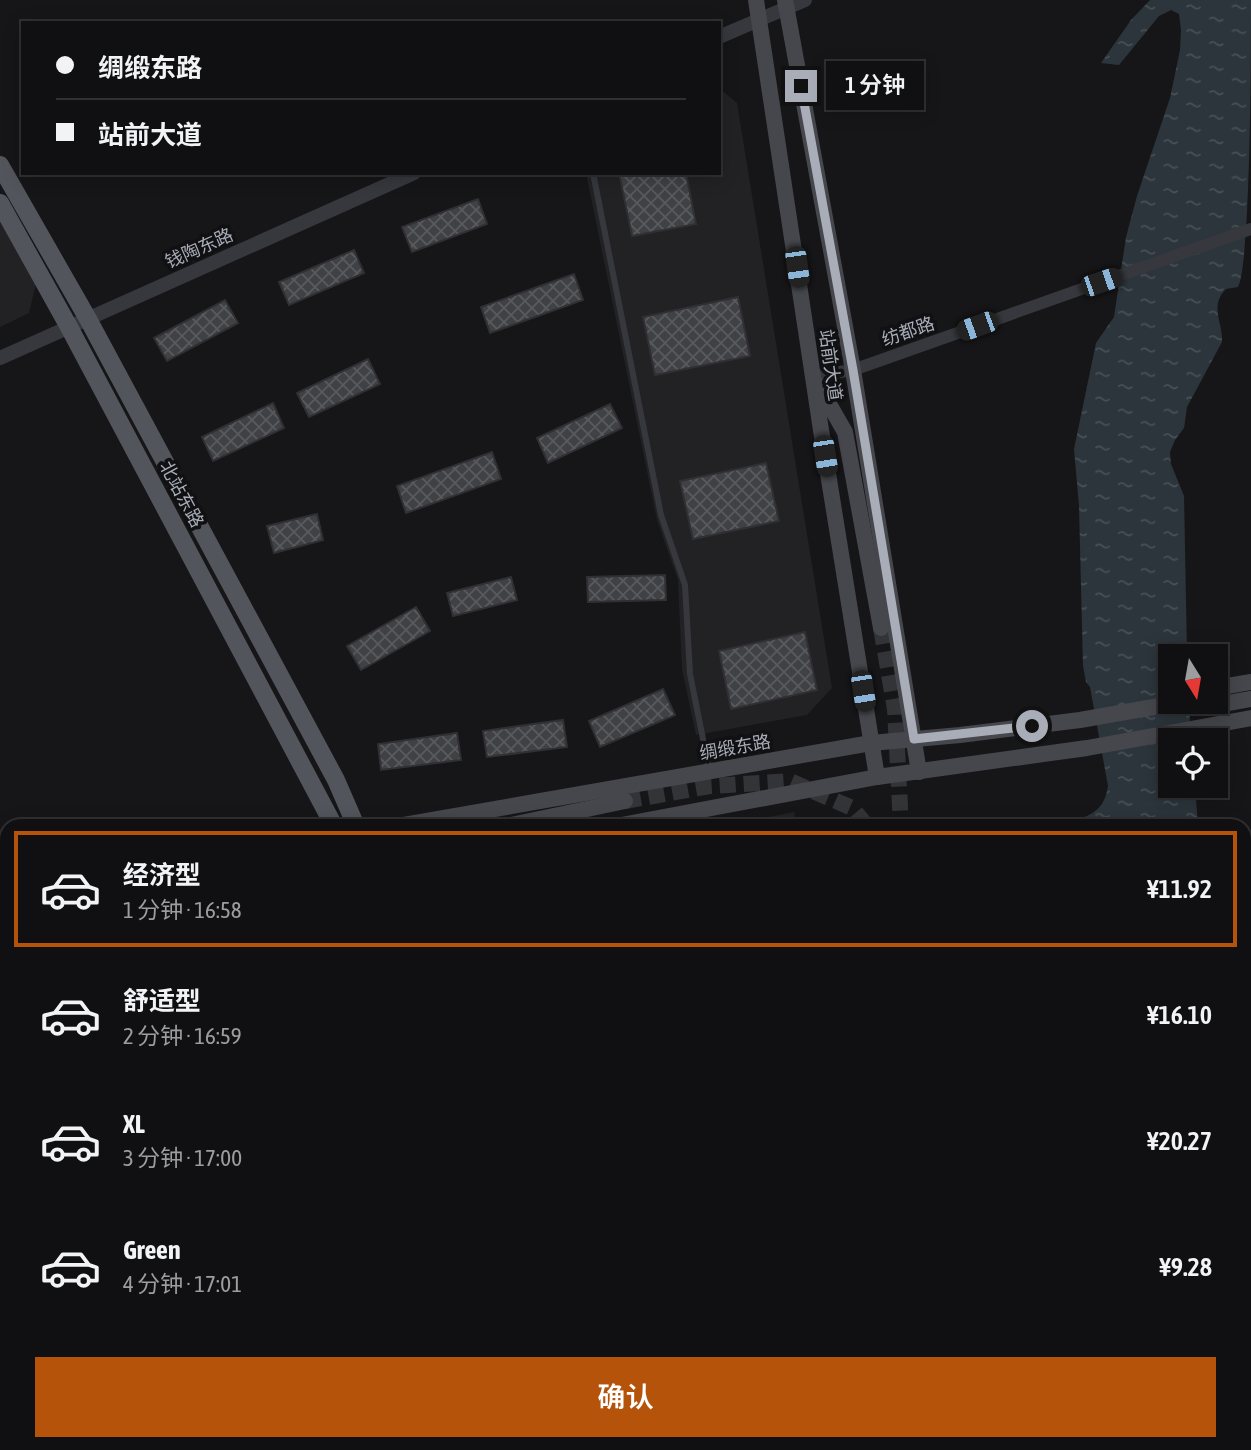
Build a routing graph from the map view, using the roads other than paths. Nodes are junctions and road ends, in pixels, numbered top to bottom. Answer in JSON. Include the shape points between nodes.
{"nodes":[{"id":1,"x":756,"y":0,"type":"edge"},
{"id":2,"x":805,"y":0,"type":"edge"},
{"id":3,"x":786,"y":4,"type":"edge"},
{"id":4,"x":760,"y":19,"type":"junction"},
{"id":5,"x":721,"y":36,"type":"edge"},
{"id":6,"x":0,"y":165,"type":"edge"},
{"id":7,"x":410,"y":175,"type":"edge"},
{"id":8,"x":593,"y":175,"type":"edge"},
{"id":9,"x":0,"y":203,"type":"edge"},
{"id":10,"x":1251,"y":229,"type":"edge"},
{"id":11,"x":88,"y":319,"type":"junction"},
{"id":12,"x":69,"y":327,"type":"junction"},
{"id":13,"x":0,"y":358,"type":"edge"},
{"id":14,"x":853,"y":370,"type":"junction"},
{"id":15,"x":814,"y":376,"type":"junction"},
{"id":16,"x":881,"y":628,"type":"tunnel mouth"},
{"id":17,"x":1251,"y":682,"type":"edge"},
{"id":18,"x":1228,"y":686,"type":"edge"},
{"id":19,"x":1251,"y":699,"type":"edge"},
{"id":20,"x":1228,"y":703,"type":"edge"},
{"id":21,"x":1158,"y":706,"type":"edge"},
{"id":22,"x":1251,"y":718,"type":"edge"},
{"id":23,"x":914,"y":739,"type":"junction"},
{"id":24,"x":871,"y":743,"type":"junction"},
{"id":25,"x":709,"y":771,"type":"junction"},
{"id":26,"x":919,"y":772,"type":"junction"},
{"id":27,"x":877,"y":777,"type":"junction"},
{"id":28,"x":625,"y":801,"type":"tunnel mouth"},
{"id":29,"x":323,"y":817,"type":"edge"},
{"id":30,"x":353,"y":819,"type":"edge"},
{"id":31,"x":438,"y":819,"type":"edge"},
{"id":32,"x":540,"y":819,"type":"edge"},
{"id":33,"x":654,"y":819,"type":"edge"}],
"edges":[{"from":1,"to":4,"type":"main road","name":"站前大道"},
{"from":2,"to":3,"type":"street"},
{"from":3,"to":4,"type":"street"},
{"from":3,"to":14,"type":"main road","name":"站前大道"},
{"from":4,"to":5,"type":"street"},
{"from":4,"to":15,"type":"main road","name":"站前大道"},
{"from":6,"to":11,"type":"main road","name":"北站东路"},
{"from":7,"to":11,"type":"street","name":"钱陶东路"},
{"from":8,"to":25,"type":"lane","via":[[661,516],[685,585],[690,674]]},
{"from":9,"to":12,"type":"main road","name":"北站东路"},
{"from":10,"to":14,"type":"street","name":"纺都路"},
{"from":11,"to":12,"type":"street","name":"钱陶东路"},
{"from":11,"to":30,"type":"main road","name":"北站东路"},
{"from":12,"to":13,"type":"street","name":"钱陶东路"},
{"from":12,"to":29,"type":"main road","name":"北站东路"},
{"from":14,"to":15,"type":"street","name":"纺都路"},
{"from":14,"to":23,"type":"main road","name":"站前大道"},
{"from":15,"to":16,"type":"main road","via":[[845,432]]},
{"from":15,"to":24,"type":"main road","name":"站前大道"},
{"from":17,"to":18,"type":"main road"},
{"from":19,"to":20,"type":"main road"},
{"from":21,"to":23,"type":"main road","name":"绸缎东路"},
{"from":22,"to":26,"type":"main road"},
{"from":23,"to":24,"type":"main road","name":"绸缎东路"},
{"from":23,"to":26,"type":"main road","name":"站前大道"},
{"from":24,"to":25,"type":"main road","name":"绸缎东路"},
{"from":24,"to":27,"type":"main road","name":"站前大道"},
{"from":25,"to":31,"type":"main road","name":"绸缎东路"},
{"from":26,"to":27,"type":"main road"},
{"from":27,"to":33,"type":"main road"},
{"from":28,"to":32,"type":"main road"}]}
